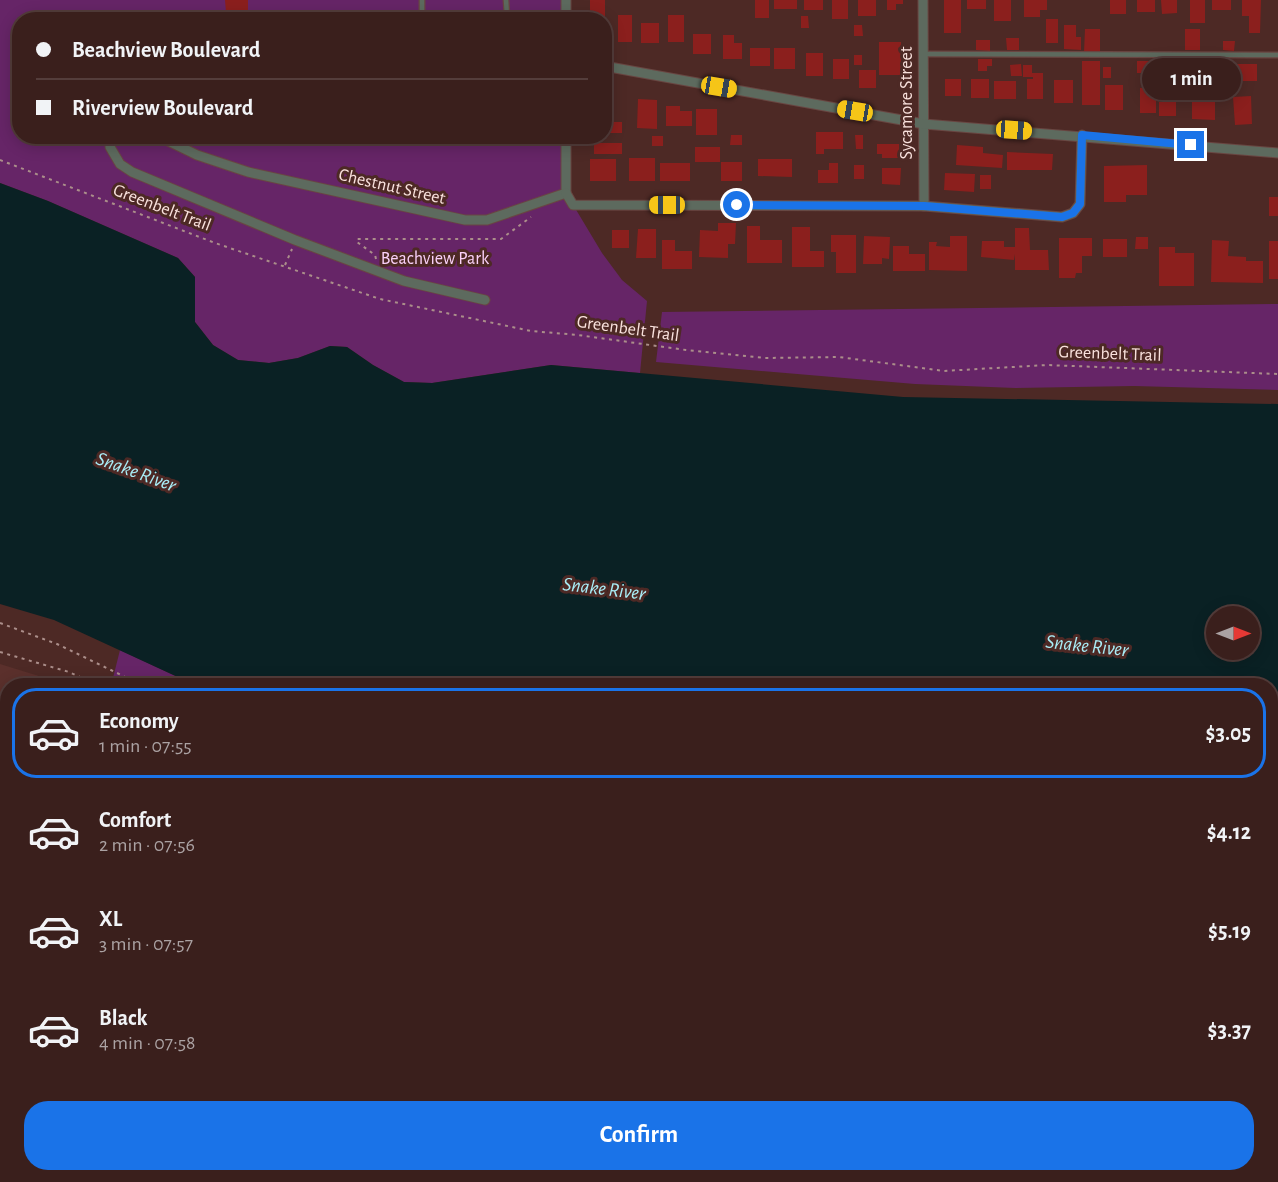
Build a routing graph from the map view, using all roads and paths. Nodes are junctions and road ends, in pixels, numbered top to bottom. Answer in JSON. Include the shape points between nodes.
{"nodes":[{"id":1,"x":923,"y":0,"type":"edge"},
{"id":2,"x":924,"y":54,"type":"junction"},
{"id":3,"x":1278,"y":55,"type":"edge"},
{"id":4,"x":612,"y":67,"type":"edge"},
{"id":5,"x":924,"y":123,"type":"junction"},
{"id":6,"x":1082,"y":135,"type":"junction"},
{"id":7,"x":111,"y":144,"type":"edge"},
{"id":8,"x":174,"y":144,"type":"edge"},
{"id":9,"x":566,"y":144,"type":"edge"},
{"id":10,"x":1278,"y":153,"type":"edge"},
{"id":11,"x":0,"y":160,"type":"edge"},
{"id":12,"x":566,"y":193,"type":"junction"},
{"id":13,"x":536,"y":202,"type":"junction"},
{"id":14,"x":924,"y":206,"type":"junction"},
{"id":15,"x":295,"y":240,"type":"junction"},
{"id":16,"x":285,"y":265,"type":"junction"},
{"id":17,"x":377,"y":271,"type":"junction"},
{"id":18,"x":485,"y":300,"type":"dead end"},
{"id":19,"x":1278,"y":374,"type":"edge"},
{"id":20,"x":0,"y":623,"type":"edge"},
{"id":21,"x":0,"y":652,"type":"edge"},
{"id":22,"x":82,"y":678,"type":"edge"},
{"id":23,"x":127,"y":678,"type":"edge"}],
"edges":[{"from":1,"to":2,"type":"street","name":"Sycamore Street"},
{"from":2,"to":3,"type":"lane"},
{"from":2,"to":5,"type":"street","name":"Sycamore Street"},
{"from":4,"to":5,"type":"street"},
{"from":5,"to":6,"type":"street"},
{"from":5,"to":14,"type":"street","name":"Sycamore Street"},
{"from":6,"to":10,"type":"street"},
{"from":6,"to":14,"type":"street","via":[[1080,204],[1073,213],[1062,217]]},
{"from":7,"to":15,"type":"street","via":[[120,164],[132,172]]},
{"from":8,"to":13,"type":"street","name":"Chestnut Street","via":[[248,172],[465,220],[487,220]]},
{"from":9,"to":12,"type":"street"},
{"from":11,"to":16,"type":"path","name":"Greenbelt Trail","via":[[215,243]]},
{"from":12,"to":13,"type":"street","name":"Chestnut Street"},
{"from":12,"to":14,"type":"street","via":[[573,204]]},
{"from":13,"to":17,"type":"path","via":[[536,213],[501,239],[357,239],[375,255]]},
{"from":15,"to":16,"type":"path"},
{"from":15,"to":17,"type":"street"},
{"from":16,"to":19,"type":"path","name":"Greenbelt Trail","via":[[380,299],[442,314],[531,331],[686,350],[765,358],[839,357],[944,371],[1047,365]]},
{"from":17,"to":18,"type":"street"},
{"from":20,"to":23,"type":"path","via":[[57,644]]},
{"from":21,"to":22,"type":"path"}]}
